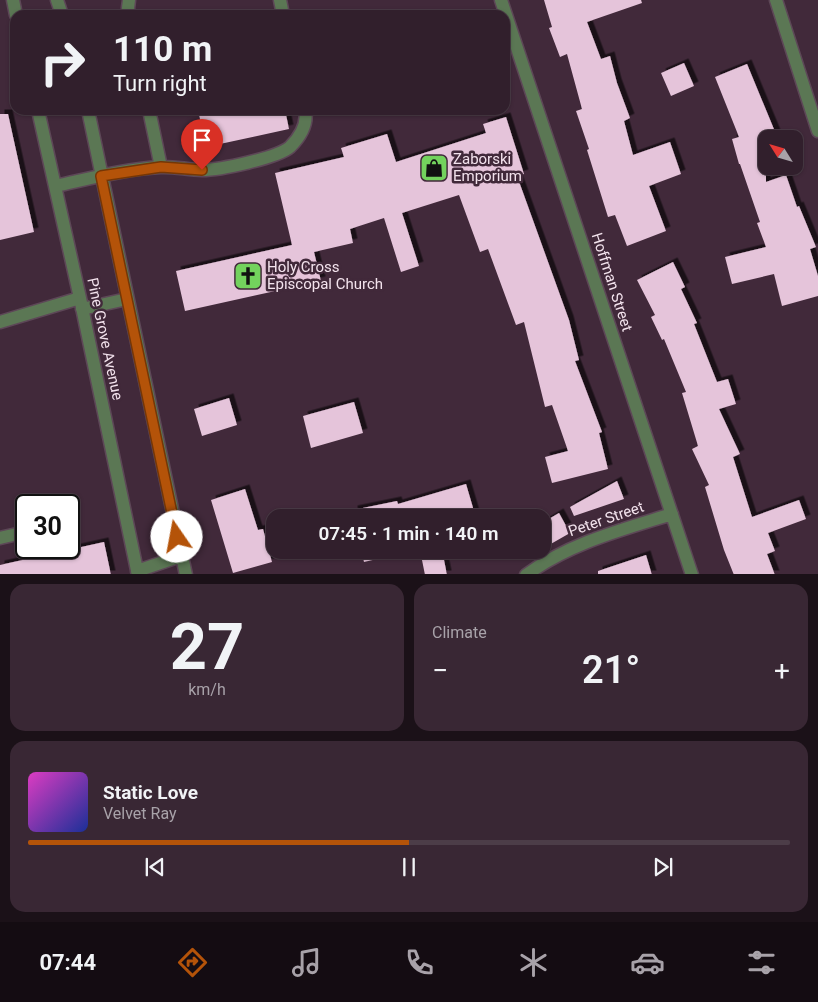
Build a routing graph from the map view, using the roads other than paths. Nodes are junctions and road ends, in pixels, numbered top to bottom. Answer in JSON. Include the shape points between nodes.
{"nodes":[{"id":1,"x":776,"y":0,"type":"edge"},
{"id":2,"x":510,"y":27,"type":"edge"},
{"id":3,"x":39,"y":115,"type":"edge"},
{"id":4,"x":89,"y":115,"type":"edge"},
{"id":5,"x":150,"y":115,"type":"edge"},
{"id":6,"x":306,"y":115,"type":"edge"},
{"id":7,"x":818,"y":131,"type":"edge"},
{"id":8,"x":161,"y":167,"type":"junction"},
{"id":9,"x":101,"y":176,"type":"junction"},
{"id":10,"x":55,"y":186,"type":"junction"},
{"id":11,"x":127,"y":299,"type":"junction"},
{"id":12,"x":81,"y":303,"type":"junction"},
{"id":13,"x":0,"y":322,"type":"edge"},
{"id":14,"x":672,"y":514,"type":"junction"},
{"id":15,"x":15,"y":535,"type":"edge"},
{"id":16,"x":0,"y":538,"type":"edge"},
{"id":17,"x":181,"y":556,"type":"junction"},
{"id":18,"x":138,"y":573,"type":"edge"},
{"id":19,"x":186,"y":574,"type":"edge"},
{"id":20,"x":526,"y":574,"type":"edge"},
{"id":21,"x":692,"y":574,"type":"edge"}],
"edges":[{"from":1,"to":7,"type":"street"},
{"from":2,"to":14,"type":"street","name":"Hoffman Street"},
{"from":3,"to":10,"type":"street","name":"Pine Grove Avenue"},
{"from":4,"to":9,"type":"street","name":"Pine Grove Avenue"},
{"from":5,"to":8,"type":"street"},
{"from":6,"to":8,"type":"street","via":[[302,132],[289,148],[274,154],[235,166],[202,170]]},
{"from":8,"to":9,"type":"street"},
{"from":9,"to":10,"type":"street"},
{"from":9,"to":11,"type":"street","name":"Pine Grove Avenue"},
{"from":10,"to":12,"type":"street","name":"Pine Grove Avenue"},
{"from":11,"to":12,"type":"street"},
{"from":11,"to":17,"type":"street","name":"Pine Grove Avenue"},
{"from":12,"to":13,"type":"street"},
{"from":12,"to":18,"type":"street","name":"Pine Grove Avenue"},
{"from":14,"to":20,"type":"street","name":"Peter Street","via":[[571,548]]},
{"from":14,"to":21,"type":"street","name":"Hoffman Street"},
{"from":15,"to":16,"type":"street"},
{"from":17,"to":18,"type":"street"},
{"from":17,"to":19,"type":"street","name":"Pine Grove Avenue"}]}
